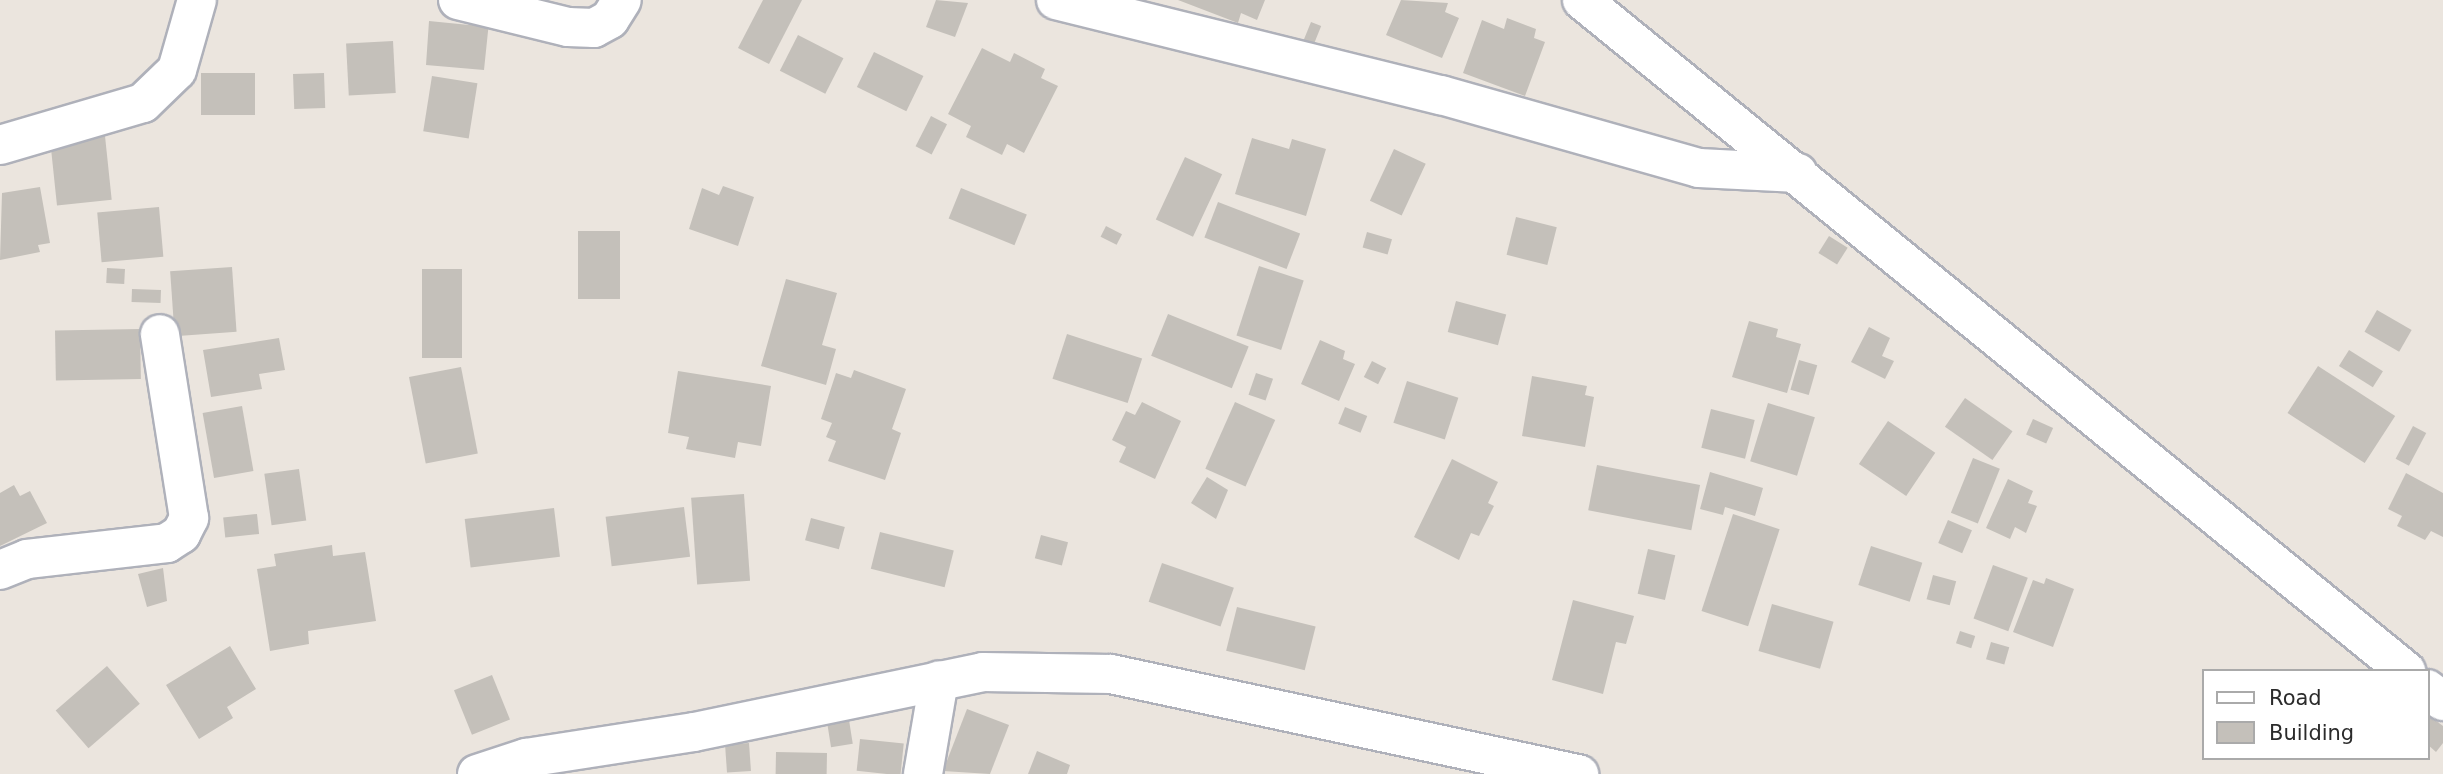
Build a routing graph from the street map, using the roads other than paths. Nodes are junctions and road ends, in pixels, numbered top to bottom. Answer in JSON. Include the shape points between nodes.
{"nodes":[{"id":1,"x":197,"y":0,"type":"edge"},
{"id":2,"x":458,"y":0,"type":"edge"},
{"id":3,"x":622,"y":0,"type":"edge"},
{"id":4,"x":1056,"y":0,"type":"edge"},
{"id":5,"x":1583,"y":0,"type":"edge"},
{"id":6,"x":1101,"y":6,"type":"edge"},
{"id":7,"x":0,"y":145,"type":"edge"},
{"id":8,"x":1798,"y":173,"type":"junction"},
{"id":9,"x":160,"y":334,"type":"dead end"},
{"id":10,"x":0,"y":570,"type":"edge"},
{"id":11,"x":2404,"y":669,"type":"edge"},
{"id":12,"x":939,"y":680,"type":"junction"},
{"id":13,"x":477,"y":774,"type":"edge"},
{"id":14,"x":923,"y":774,"type":"edge"},
{"id":15,"x":1579,"y":774,"type":"edge"}],
"edges":[{"from":1,"to":7,"type":"street","via":[[177,70],[143,103]]},
{"from":2,"to":3,"type":"street","via":[[568,27],[594,28],[610,19]]},
{"from":4,"to":6,"type":"street"},
{"from":5,"to":8,"type":"street"},
{"from":6,"to":8,"type":"street","via":[[1699,168]]},
{"from":8,"to":11,"type":"street"},
{"from":9,"to":10,"type":"street","via":[[190,518],[181,534],[167,543],[27,559]]},
{"from":12,"to":13,"type":"street","via":[[694,732],[526,758]]},
{"from":12,"to":14,"type":"street"},
{"from":12,"to":15,"type":"street","via":[[983,671],[1111,674]]}]}
